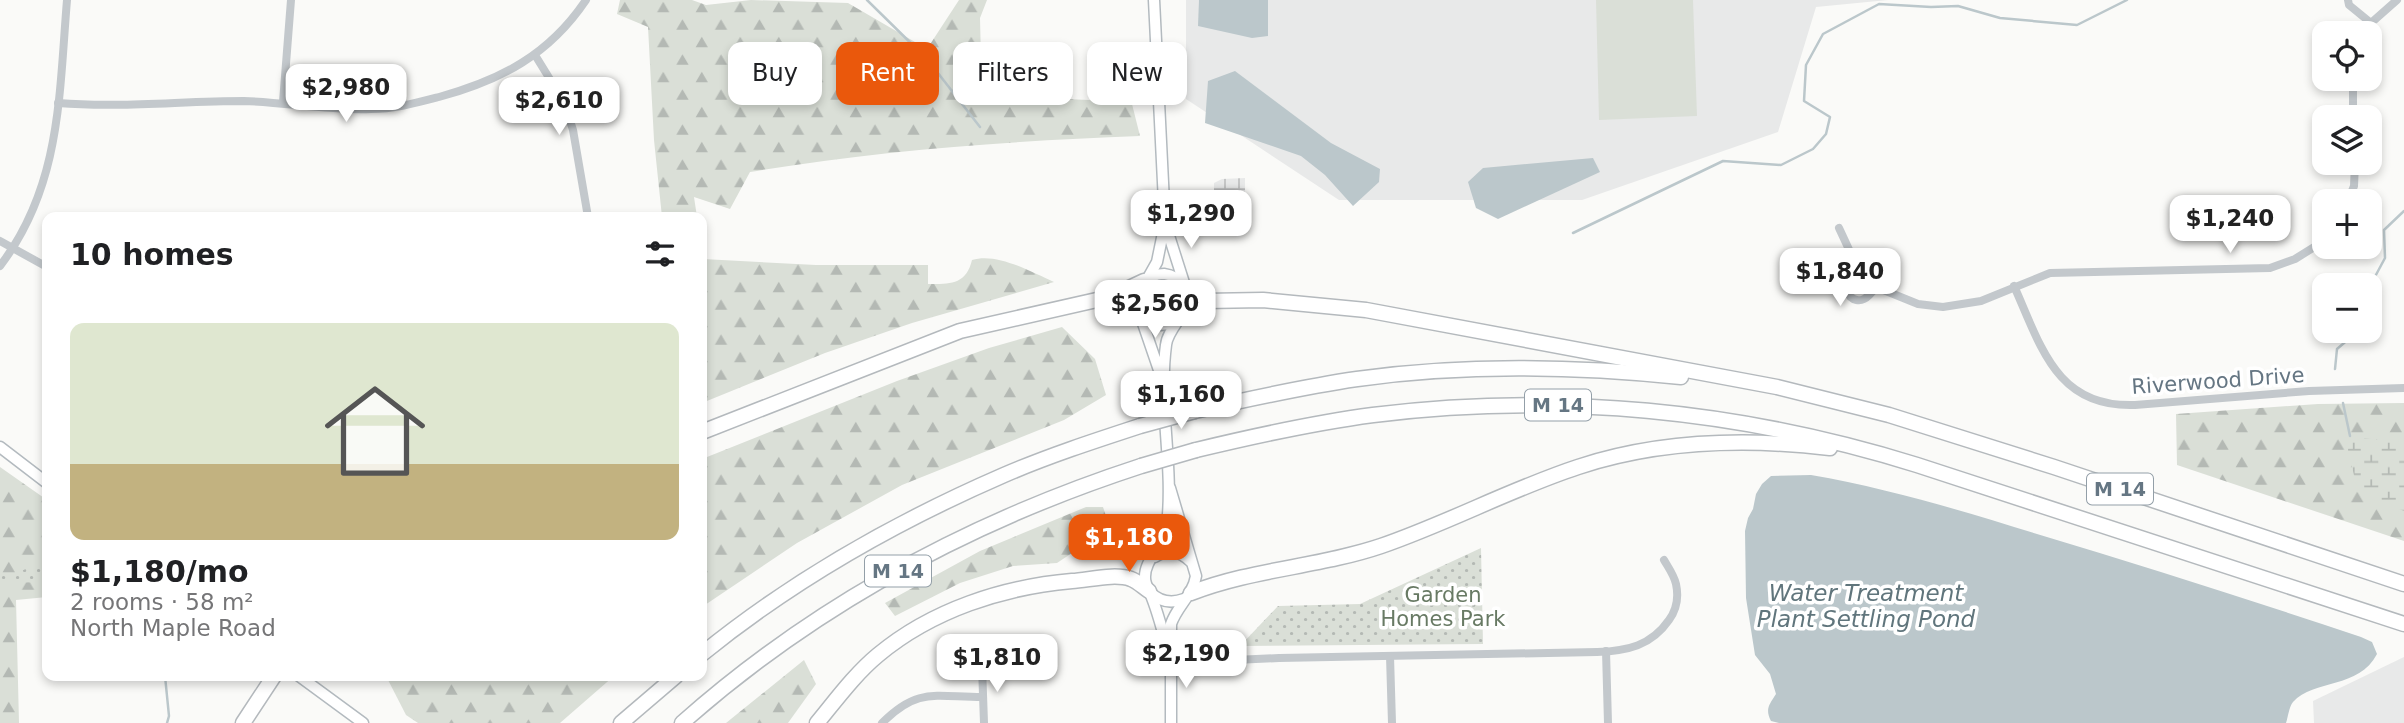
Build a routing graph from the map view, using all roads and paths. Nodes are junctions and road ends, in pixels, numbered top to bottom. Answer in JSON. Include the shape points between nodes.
{"nodes":[{"id":1,"x":67,"y":0,"type":"edge"},
{"id":2,"x":291,"y":0,"type":"edge"},
{"id":3,"x":586,"y":0,"type":"edge"},
{"id":4,"x":1154,"y":0,"type":"edge"},
{"id":5,"x":2348,"y":0,"type":"edge"},
{"id":6,"x":2396,"y":0,"type":"edge"},
{"id":7,"x":2384,"y":3,"type":"edge"},
{"id":8,"x":2369,"y":21,"type":"edge"},
{"id":9,"x":2372,"y":21,"type":"edge"},
{"id":10,"x":535,"y":54,"type":"junction"},
{"id":11,"x":283,"y":102,"type":"junction"},
{"id":12,"x":58,"y":103,"type":"junction"},
{"id":13,"x":587,"y":212,"type":"edge"},
{"id":14,"x":1165,"y":223,"type":"junction"},
{"id":15,"x":1839,"y":228,"type":"dead end"},
{"id":16,"x":0,"y":241,"type":"edge"},
{"id":17,"x":2312,"y":248,"type":"edge"},
{"id":18,"x":13,"y":249,"type":"junction"},
{"id":19,"x":42,"y":264,"type":"edge"},
{"id":20,"x":0,"y":266,"type":"edge"},
{"id":21,"x":1859,"y":271,"type":"junction"},
{"id":22,"x":1146,"y":280,"type":"junction"},
{"id":23,"x":2014,"y":286,"type":"junction"},
{"id":24,"x":1877,"y":287,"type":"junction"},
{"id":25,"x":1186,"y":291,"type":"junction"},
{"id":26,"x":1140,"y":314,"type":"junction"},
{"id":27,"x":1178,"y":320,"type":"junction"},
{"id":28,"x":1163,"y":382,"type":"junction"},
{"id":29,"x":1777,"y":387,"type":"junction"},
{"id":30,"x":2404,"y":388,"type":"edge"},
{"id":31,"x":707,"y":430,"type":"edge"},
{"id":32,"x":0,"y":447,"type":"edge"},
{"id":33,"x":1917,"y":465,"type":"junction"},
{"id":34,"x":42,"y":479,"type":"edge"},
{"id":35,"x":1168,"y":482,"type":"junction"},
{"id":36,"x":1153,"y":558,"type":"junction"},
{"id":37,"x":1664,"y":560,"type":"dead end"},
{"id":38,"x":1190,"y":561,"type":"junction"},
{"id":39,"x":2404,"y":584,"type":"edge"},
{"id":40,"x":1149,"y":592,"type":"junction"},
{"id":41,"x":1187,"y":596,"type":"junction"},
{"id":42,"x":2404,"y":624,"type":"edge"},
{"id":43,"x":707,"y":650,"type":"edge"},
{"id":44,"x":1606,"y":651,"type":"junction"},
{"id":45,"x":1390,"y":656,"type":"junction"},
{"id":46,"x":1170,"y":661,"type":"junction"},
{"id":47,"x":982,"y":666,"type":"dead end"},
{"id":48,"x":271,"y":681,"type":"edge"},
{"id":49,"x":306,"y":681,"type":"edge"},
{"id":50,"x":670,"y":681,"type":"edge"},
{"id":51,"x":982,"y":697,"type":"junction"},
{"id":52,"x":243,"y":723,"type":"edge"},
{"id":53,"x":363,"y":723,"type":"edge"},
{"id":54,"x":621,"y":723,"type":"edge"},
{"id":55,"x":682,"y":723,"type":"edge"},
{"id":56,"x":817,"y":723,"type":"edge"},
{"id":57,"x":882,"y":723,"type":"edge"},
{"id":58,"x":984,"y":723,"type":"edge"},
{"id":59,"x":1171,"y":723,"type":"edge"},
{"id":60,"x":1392,"y":723,"type":"edge"},
{"id":61,"x":1608,"y":723,"type":"edge"}],
"edges":[{"from":1,"to":12,"type":"street"},
{"from":2,"to":11,"type":"street"},
{"from":3,"to":10,"type":"street"},
{"from":4,"to":14,"type":"main road"},
{"from":5,"to":8,"type":"street"},
{"from":6,"to":7,"type":"street"},
{"from":7,"to":9,"type":"street"},
{"from":10,"to":11,"type":"street","via":[[499,77],[400,107],[347,109]]},
{"from":10,"to":13,"type":"street","via":[[564,102]]},
{"from":11,"to":12,"type":"street"},
{"from":12,"to":18,"type":"street","via":[[43,186]]},
{"from":14,"to":22,"type":"main road","via":[[1157,262]]},
{"from":14,"to":25,"type":"main road"},
{"from":15,"to":21,"type":"street"},
{"from":16,"to":18,"type":"street"},
{"from":17,"to":23,"type":"street","via":[[2270,268],[2050,273]]},
{"from":18,"to":19,"type":"street"},
{"from":18,"to":20,"type":"street"},
{"from":21,"to":24,"type":"street"},
{"from":21,"to":24,"type":"street","via":[[1847,284],[1851,298],[1864,299]]},
{"from":22,"to":25,"type":"main road","via":[[1169,275]]},
{"from":22,"to":26,"type":"main road","via":[[1137,297]]},
{"from":22,"to":31,"type":"highway","via":[[1110,297],[960,331]]},
{"from":23,"to":24,"type":"street","via":[[1981,301],[1943,307],[1918,304]]},
{"from":23,"to":30,"type":"street","name":"Riverwood Drive","via":[[2050,365],[2075,390],[2113,405]]},
{"from":25,"to":27,"type":"main road","via":[[1187,308]]},
{"from":25,"to":29,"type":"highway","via":[[1205,301],[1263,300],[1366,310]]},
{"from":26,"to":27,"type":"main road","via":[[1154,324]]},
{"from":26,"to":28,"type":"main road"},
{"from":27,"to":28,"type":"main road","via":[[1166,342]]},
{"from":28,"to":35,"type":"main road"},
{"from":29,"to":39,"type":"highway","number":"M 14","via":[[1889,415]]},
{"from":29,"to":43,"type":"highway","number":"M 14","bridge":true,"via":[[1644,373],[1478,369],[1359,379],[1195,411],[1005,474],[843,558]]},
{"from":32,"to":34,"type":"main road"},
{"from":33,"to":41,"type":"highway","via":[[1767,441],[1640,451],[1578,467],[1379,547],[1226,580]]},
{"from":33,"to":42,"type":"highway","number":"M 14"},
{"from":33,"to":55,"type":"highway","number":"M 14","bridge":true,"via":[[1770,427],[1603,406],[1439,409],[1372,415],[1259,435],[1141,466],[1028,507],[955,541],[869,586],[775,646]]},
{"from":35,"to":36,"type":"main road","via":[[1167,527]]},
{"from":35,"to":38,"type":"main road"},
{"from":36,"to":38,"type":"main road","via":[[1168,551]]},
{"from":36,"to":40,"type":"main road","via":[[1146,570]]},
{"from":37,"to":44,"type":"street","via":[[1676,581],[1675,613],[1655,638],[1632,648]]},
{"from":38,"to":41,"type":"main road","via":[[1196,576]]},
{"from":40,"to":41,"type":"main road","via":[[1162,601]]},
{"from":40,"to":46,"type":"main road"},
{"from":40,"to":56,"type":"highway","via":[[1129,578],[1101,579],[1040,584],[965,605],[879,654]]},
{"from":41,"to":46,"type":"main road","via":[[1171,624]]},
{"from":44,"to":45,"type":"street"},
{"from":44,"to":61,"type":"street"},
{"from":45,"to":46,"type":"street"},
{"from":45,"to":60,"type":"street"},
{"from":46,"to":59,"type":"main road"},
{"from":47,"to":51,"type":"street"},
{"from":48,"to":52,"type":"highway"},
{"from":49,"to":53,"type":"main road"},
{"from":50,"to":54,"type":"highway"},
{"from":51,"to":57,"type":"street","via":[[910,699]]},
{"from":51,"to":58,"type":"street"}]}
